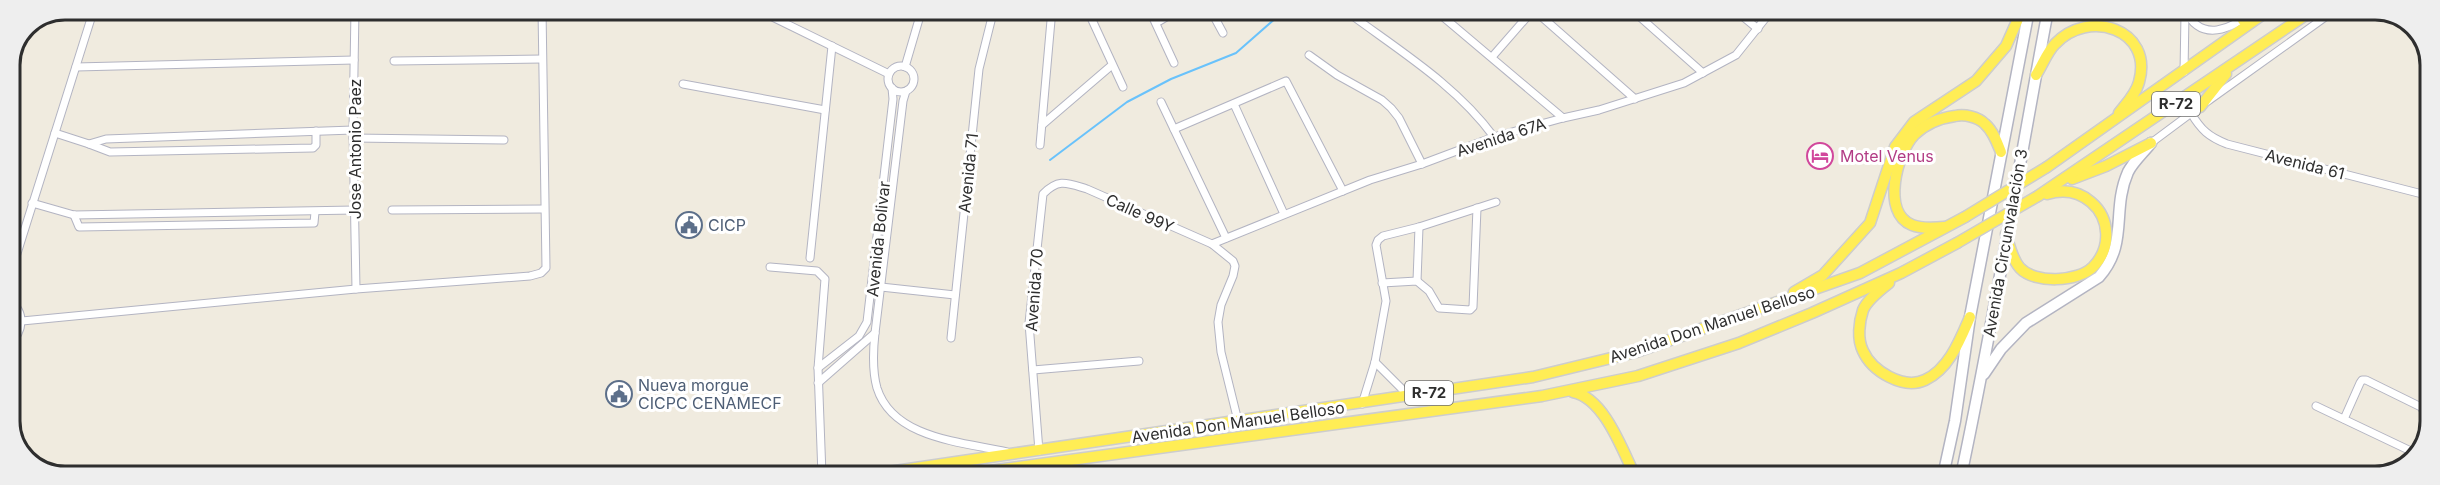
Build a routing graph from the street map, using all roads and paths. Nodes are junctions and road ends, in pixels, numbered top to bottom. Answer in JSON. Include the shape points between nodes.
{"nodes":[{"id":1,"x":91,"y":20,"type":"edge"},
{"id":2,"x":355,"y":20,"type":"edge"},
{"id":3,"x":542,"y":20,"type":"edge"},
{"id":4,"x":779,"y":20,"type":"edge"},
{"id":5,"x":919,"y":20,"type":"edge"},
{"id":6,"x":991,"y":20,"type":"edge"},
{"id":7,"x":1051,"y":20,"type":"edge"},
{"id":8,"x":1092,"y":20,"type":"edge"},
{"id":9,"x":1154,"y":20,"type":"edge"},
{"id":10,"x":1161,"y":20,"type":"edge"},
{"id":11,"x":1216,"y":20,"type":"edge"},
{"id":12,"x":1358,"y":20,"type":"edge"},
{"id":13,"x":1447,"y":20,"type":"edge"},
{"id":14,"x":1525,"y":20,"type":"edge"},
{"id":15,"x":1545,"y":20,"type":"edge"},
{"id":16,"x":1643,"y":20,"type":"edge"},
{"id":17,"x":1747,"y":20,"type":"edge"},
{"id":18,"x":1765,"y":20,"type":"edge"},
{"id":19,"x":2018,"y":20,"type":"edge"},
{"id":20,"x":2027,"y":20,"type":"edge"},
{"id":21,"x":2046,"y":20,"type":"edge"},
{"id":22,"x":2185,"y":20,"type":"edge"},
{"id":23,"x":2190,"y":20,"type":"edge"},
{"id":24,"x":2244,"y":20,"type":"edge"},
{"id":25,"x":2250,"y":20,"type":"edge"},
{"id":26,"x":2300,"y":20,"type":"edge"},
{"id":27,"x":2321,"y":20,"type":"edge"},
{"id":28,"x":1156,"y":23,"type":"junction"},
{"id":29,"x":1758,"y":29,"type":"junction"},
{"id":30,"x":1222,"y":33,"type":"dead end"},
{"id":31,"x":832,"y":46,"type":"junction"},
{"id":32,"x":1309,"y":54,"type":"dead end"},
{"id":33,"x":1492,"y":57,"type":"junction"},
{"id":34,"x":542,"y":59,"type":"junction"},
{"id":35,"x":354,"y":60,"type":"junction"},
{"id":36,"x":394,"y":61,"type":"dead end"},
{"id":37,"x":1174,"y":63,"type":"dead end"},
{"id":38,"x":1112,"y":65,"type":"junction"},
{"id":39,"x":2232,"y":66,"type":"junction"},
{"id":40,"x":76,"y":67,"type":"junction"},
{"id":41,"x":905,"y":67,"type":"junction"},
{"id":42,"x":2184,"y":72,"type":"junction"},
{"id":43,"x":1703,"y":73,"type":"junction"},
{"id":44,"x":889,"y":74,"type":"junction"},
{"id":45,"x":2036,"y":75,"type":"junction"},
{"id":46,"x":683,"y":84,"type":"dead end"},
{"id":47,"x":1123,"y":87,"type":"dead end"},
{"id":48,"x":892,"y":88,"type":"junction"},
{"id":49,"x":906,"y":90,"type":"junction"},
{"id":50,"x":1635,"y":99,"type":"junction"},
{"id":51,"x":1161,"y":102,"type":"dead end"},
{"id":52,"x":1234,"y":104,"type":"junction"},
{"id":53,"x":825,"y":110,"type":"junction"},
{"id":54,"x":2196,"y":110,"type":"junction"},
{"id":55,"x":1563,"y":118,"type":"junction"},
{"id":56,"x":2111,"y":123,"type":"junction"},
{"id":57,"x":1042,"y":125,"type":"junction"},
{"id":58,"x":1174,"y":129,"type":"junction"},
{"id":59,"x":316,"y":130,"type":"junction"},
{"id":60,"x":55,"y":133,"type":"junction"},
{"id":61,"x":353,"y":134,"type":"junction"},
{"id":62,"x":1494,"y":137,"type":"junction"},
{"id":63,"x":504,"y":140,"type":"dead end"},
{"id":64,"x":2151,"y":143,"type":"junction"},
{"id":65,"x":89,"y":144,"type":"junction"},
{"id":66,"x":1040,"y":145,"type":"dead end"},
{"id":67,"x":2001,"y":152,"type":"junction"},
{"id":68,"x":1422,"y":164,"type":"junction"},
{"id":69,"x":1067,"y":183,"type":"joint"},
{"id":70,"x":2055,"y":185,"type":"junction"},
{"id":71,"x":1343,"y":191,"type":"junction"},
{"id":72,"x":2420,"y":193,"type":"edge"},
{"id":73,"x":2038,"y":196,"type":"junction"},
{"id":74,"x":1496,"y":202,"type":"dead end"},
{"id":75,"x":32,"y":203,"type":"junction"},
{"id":76,"x":1477,"y":208,"type":"junction"},
{"id":77,"x":544,"y":209,"type":"junction"},
{"id":78,"x":355,"y":210,"type":"junction"},
{"id":79,"x":392,"y":210,"type":"dead end"},
{"id":80,"x":315,"y":212,"type":"junction"},
{"id":81,"x":1284,"y":214,"type":"junction"},
{"id":82,"x":74,"y":215,"type":"junction"},
{"id":83,"x":1951,"y":226,"type":"junction"},
{"id":84,"x":1419,"y":227,"type":"junction"},
{"id":85,"x":2006,"y":234,"type":"junction"},
{"id":86,"x":1226,"y":238,"type":"junction"},
{"id":87,"x":20,"y":243,"type":"edge"},
{"id":88,"x":1212,"y":244,"type":"junction"},
{"id":89,"x":810,"y":258,"type":"dead end"},
{"id":90,"x":770,"y":267,"type":"dead end"},
{"id":91,"x":1901,"y":273,"type":"junction"},
{"id":92,"x":1417,"y":281,"type":"junction"},
{"id":93,"x":1382,"y":283,"type":"junction"},
{"id":94,"x":880,"y":286,"type":"junction"},
{"id":95,"x":356,"y":288,"type":"junction"},
{"id":96,"x":956,"y":295,"type":"junction"},
{"id":97,"x":1776,"y":304,"type":"junction"},
{"id":98,"x":20,"y":311,"type":"edge"},
{"id":99,"x":1970,"y":317,"type":"junction"},
{"id":100,"x":22,"y":321,"type":"junction"},
{"id":101,"x":20,"y":330,"type":"edge"},
{"id":102,"x":875,"y":333,"type":"junction"},
{"id":103,"x":951,"y":338,"type":"dead end"},
{"id":104,"x":1138,"y":362,"type":"dead end"},
{"id":105,"x":1376,"y":362,"type":"junction"},
{"id":106,"x":818,"y":368,"type":"junction"},
{"id":107,"x":1033,"y":370,"type":"junction"},
{"id":108,"x":1982,"y":377,"type":"junction"},
{"id":109,"x":818,"y":383,"type":"junction"},
{"id":110,"x":1566,"y":391,"type":"junction"},
{"id":111,"x":1409,"y":396,"type":"junction"},
{"id":112,"x":1362,"y":404,"type":"junction"},
{"id":113,"x":2316,"y":406,"type":"dead end"},
{"id":114,"x":2420,"y":407,"type":"edge"},
{"id":115,"x":2344,"y":419,"type":"junction"},
{"id":116,"x":1238,"y":421,"type":"junction"},
{"id":117,"x":2409,"y":450,"type":"edge"},
{"id":118,"x":1039,"y":451,"type":"junction"},
{"id":119,"x":1015,"y":454,"type":"junction"},
{"id":120,"x":822,"y":466,"type":"edge"},
{"id":121,"x":931,"y":466,"type":"edge"},
{"id":122,"x":1027,"y":466,"type":"edge"},
{"id":123,"x":1630,"y":466,"type":"edge"},
{"id":124,"x":1945,"y":466,"type":"edge"},
{"id":125,"x":1963,"y":466,"type":"edge"}],
"edges":[{"from":1,"to":40,"type":"street"},
{"from":2,"to":35,"type":"street","name":"Jose Antonio Paez"},
{"from":3,"to":34,"type":"street"},
{"from":4,"to":31,"type":"street"},
{"from":5,"to":41,"type":"street"},
{"from":6,"to":96,"type":"street","name":"Avenida 71","via":[[979,69]]},
{"from":7,"to":57,"type":"street"},
{"from":8,"to":38,"type":"street"},
{"from":9,"to":28,"type":"street"},
{"from":10,"to":28,"type":"street"},
{"from":11,"to":30,"type":"street"},
{"from":12,"to":62,"type":"street","via":[[1447,87]]},
{"from":13,"to":33,"type":"street"},
{"from":14,"to":33,"type":"street"},
{"from":15,"to":50,"type":"street"},
{"from":16,"to":43,"type":"street"},
{"from":17,"to":29,"type":"street"},
{"from":18,"to":29,"type":"street","name":"Avenida 67A"},
{"from":19,"to":97,"type":"main road","via":[[2006,46],[1976,81],[1914,122],[1895,147],[1870,223],[1823,275]]},
{"from":20,"to":67,"type":"main road","name":"Avenida Circunvalación 3"},
{"from":21,"to":45,"type":"main road","name":"Avenida Circunvalación 3"},
{"from":22,"to":42,"type":"street"},
{"from":23,"to":24,"type":"street","via":[[2199,28],[2221,30]]},
{"from":25,"to":42,"type":"main road","name":"Avenida Don Manuel Belloso","number":"R-72"},
{"from":26,"to":39,"type":"main road","name":"Avenida Don Manuel Belloso","number":"R-72"},
{"from":27,"to":54,"type":"street","number":"R-72"},
{"from":28,"to":37,"type":"street"},
{"from":29,"to":43,"type":"street","name":"Avenida 67A","via":[[1736,55]]},
{"from":31,"to":44,"type":"street"},
{"from":31,"to":53,"type":"street"},
{"from":32,"to":68,"type":"street","via":[[1391,108],[1400,118]]},
{"from":33,"to":55,"type":"street"},
{"from":34,"to":36,"type":"street"},
{"from":34,"to":77,"type":"street"},
{"from":35,"to":40,"type":"street"},
{"from":35,"to":61,"type":"street","name":"Jose Antonio Paez"},
{"from":38,"to":47,"type":"street"},
{"from":38,"to":57,"type":"street"},
{"from":39,"to":54,"type":"main road","number":"R-72"},
{"from":39,"to":70,"type":"main road","name":"Avenida Don Manuel Belloso","number":"R-72"},
{"from":40,"to":60,"type":"street"},
{"from":41,"to":44,"type":"street","via":[[897,67]]},
{"from":41,"to":49,"type":"street","via":[[914,76]]},
{"from":42,"to":56,"type":"main road","name":"Avenida Don Manuel Belloso","number":"R-72"},
{"from":43,"to":50,"type":"street","name":"Avenida 67A"},
{"from":44,"to":48,"type":"street"},
{"from":45,"to":56,"type":"main road","via":[[2055,44],[2072,32],[2089,26],[2121,31],[2138,53],[2140,75],[2134,93]]},
{"from":45,"to":85,"type":"main road","name":"Avenida Circunvalación 3"},
{"from":46,"to":53,"type":"street"},
{"from":48,"to":49,"type":"street"},
{"from":48,"to":106,"type":"street","name":"Avenida Bolivar","via":[[867,322],[859,336]]},
{"from":49,"to":94,"type":"street"},
{"from":50,"to":55,"type":"street","name":"Avenida 67A"},
{"from":51,"to":58,"type":"street"},
{"from":52,"to":58,"type":"street"},
{"from":52,"to":71,"type":"street","via":[[1286,81]]},
{"from":52,"to":81,"type":"street"},
{"from":53,"to":89,"type":"street"},
{"from":54,"to":64,"type":"street","number":"R-72"},
{"from":54,"to":72,"type":"street","name":"Avenida 61","via":[[2200,129],[2227,144]]},
{"from":55,"to":62,"type":"street","name":"Avenida 67A"},
{"from":56,"to":83,"type":"main road","name":"Avenida Don Manuel Belloso","number":"R-72","bridge":true},
{"from":57,"to":66,"type":"street"},
{"from":58,"to":86,"type":"street"},
{"from":59,"to":61,"type":"street"},
{"from":59,"to":65,"type":"street","via":[[106,139]]},
{"from":59,"to":65,"type":"street","via":[[313,148],[110,152]]},
{"from":60,"to":65,"type":"street"},
{"from":60,"to":75,"type":"street"},
{"from":61,"to":63,"type":"street"},
{"from":61,"to":78,"type":"street","name":"Jose Antonio Paez"},
{"from":62,"to":68,"type":"street","name":"Avenida 67A"},
{"from":64,"to":70,"type":"main road","number":"R-72","via":[[2106,166]]},
{"from":64,"to":108,"type":"main road","via":[[2129,171],[2118,213],[2119,235],[2108,266],[2098,277],[2026,323]]},
{"from":67,"to":83,"type":"main road","via":[[1984,122],[1964,114],[1939,118],[1914,135],[1898,164],[1894,194],[1900,214],[1911,225]]},
{"from":67,"to":99,"type":"main road","name":"Avenida Circunvalación 3"},
{"from":68,"to":71,"type":"street","name":"Avenida 67A"},
{"from":69,"to":88,"type":"street","name":"Calle 99Y"},
{"from":69,"to":107,"type":"street","name":"Avenida 70","via":[[1053,184],[1043,194],[1029,322]]},
{"from":70,"to":73,"type":"main road","name":"Avenida Don Manuel Belloso","number":"R-72"},
{"from":71,"to":81,"type":"street","name":"Avenida 67A"},
{"from":73,"to":85,"type":"main road","via":[[2060,190],[2082,195],[2100,210],[2107,230],[2103,253],[2092,268],[2078,275],[2032,278],[2019,267]]},
{"from":73,"to":91,"type":"main road","name":"Avenida Don Manuel Belloso","number":"R-72","bridge":true},
{"from":74,"to":76,"type":"street"},
{"from":75,"to":82,"type":"street"},
{"from":75,"to":87,"type":"street"},
{"from":76,"to":84,"type":"street"},
{"from":76,"to":92,"type":"street","via":[[1473,307],[1439,308]]},
{"from":77,"to":79,"type":"street"},
{"from":77,"to":95,"type":"street","via":[[546,268],[541,273]]},
{"from":78,"to":80,"type":"street"},
{"from":78,"to":95,"type":"street","name":"Jose Antonio Paez"},
{"from":80,"to":82,"type":"street"},
{"from":80,"to":82,"type":"street","via":[[314,223],[102,227],[79,227]]},
{"from":81,"to":86,"type":"street","name":"Avenida 67A"},
{"from":83,"to":97,"type":"main road","name":"Avenida Don Manuel Belloso","number":"R-72","via":[[1860,273]]},
{"from":84,"to":92,"type":"street"},
{"from":84,"to":93,"type":"street","via":[[1378,240]]},
{"from":85,"to":108,"type":"main road","name":"Avenida Circunvalación 3"},
{"from":86,"to":88,"type":"street","name":"Avenida 67A"},
{"from":88,"to":116,"type":"street","name":"Calle 99Y","via":[[1235,266],[1218,322]]},
{"from":90,"to":106,"type":"street","via":[[818,271],[825,279]]},
{"from":91,"to":99,"type":"main road","via":[[1864,307],[1858,329],[1862,350],[1873,366],[1890,378],[1908,383],[1924,381],[1942,368],[1959,344]]},
{"from":91,"to":110,"type":"main road","name":"Avenida Don Manuel Belloso","number":"R-72","via":[[1739,343],[1638,376]]},
{"from":92,"to":93,"type":"street"},
{"from":93,"to":105,"type":"street","via":[[1386,301]]},
{"from":94,"to":96,"type":"street"},
{"from":94,"to":102,"type":"street"},
{"from":95,"to":100,"type":"street"},
{"from":96,"to":103,"type":"street","name":"Avenida 71"},
{"from":97,"to":111,"type":"main road","name":"Avenida Don Manuel Belloso","number":"R-72","via":[[1636,352],[1533,377]]},
{"from":98,"to":100,"type":"street"},
{"from":99,"to":124,"type":"main road","name":"Avenida Circunvalación 3"},
{"from":100,"to":101,"type":"street"},
{"from":102,"to":109,"type":"street"},
{"from":102,"to":119,"type":"street","via":[[873,368],[877,389],[891,412],[925,433]]},
{"from":104,"to":107,"type":"street"},
{"from":105,"to":111,"type":"street"},
{"from":105,"to":112,"type":"street"},
{"from":106,"to":109,"type":"street"},
{"from":107,"to":118,"type":"street","name":"Avenida 70"},
{"from":108,"to":125,"type":"main road","name":"Avenida Circunvalación 3"},
{"from":109,"to":120,"type":"street"},
{"from":110,"to":122,"type":"main road","name":"Avenida Don Manuel Belloso","number":"R-72"},
{"from":110,"to":123,"type":"main road","via":[[1583,394],[1598,407]]},
{"from":111,"to":112,"type":"main road","name":"Avenida Don Manuel Belloso","number":"R-72"},
{"from":112,"to":116,"type":"main road","name":"Avenida Don Manuel Belloso","number":"R-72"},
{"from":113,"to":115,"type":"street"},
{"from":114,"to":115,"type":"street","via":[[2362,380]]},
{"from":115,"to":117,"type":"street"},
{"from":116,"to":118,"type":"main road","name":"Avenida Don Manuel Belloso","number":"R-72"},
{"from":118,"to":119,"type":"main road","name":"Avenida Don Manuel Belloso","number":"R-72"},
{"from":119,"to":121,"type":"main road","name":"Avenida Don Manuel Belloso","number":"R-72"}]}
